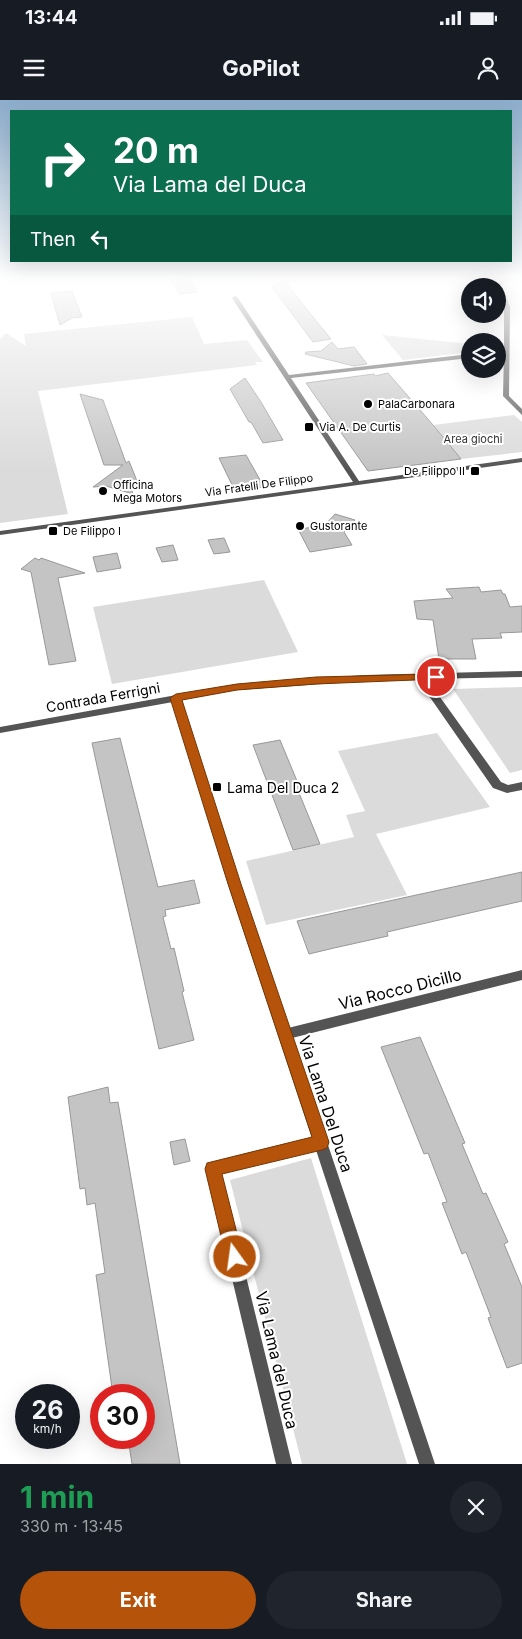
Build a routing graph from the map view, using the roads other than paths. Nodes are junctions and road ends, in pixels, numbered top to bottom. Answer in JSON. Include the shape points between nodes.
{"nodes":[{"id":1,"x":264,"y":343,"type":"edge"},
{"id":2,"x":508,"y":343,"type":"edge"},
{"id":3,"x":508,"y":352,"type":"joint"},
{"id":4,"x":461,"y":357,"type":"edge"},
{"id":5,"x":287,"y":377,"type":"junction"},
{"id":6,"x":522,"y":413,"type":"edge"},
{"id":7,"x":522,"y":460,"type":"edge"},
{"id":8,"x":357,"y":483,"type":"junction"},
{"id":9,"x":0,"y":533,"type":"edge"},
{"id":10,"x":522,"y":674,"type":"edge"},
{"id":11,"x":421,"y":678,"type":"junction"},
{"id":12,"x":176,"y":698,"type":"junction"},
{"id":13,"x":0,"y":730,"type":"edge"},
{"id":14,"x":522,"y":786,"type":"edge"},
{"id":15,"x":522,"y":975,"type":"edge"},
{"id":16,"x":286,"y":1034,"type":"junction"},
{"id":17,"x":322,"y":1142,"type":"junction"},
{"id":18,"x":284,"y":1464,"type":"edge"},
{"id":19,"x":426,"y":1464,"type":"edge"}],
"edges":[{"from":1,"to":5,"type":"street"},
{"from":2,"to":3,"type":"street"},
{"from":3,"to":6,"type":"street","via":[[506,396]]},
{"from":4,"to":5,"type":"street"},
{"from":5,"to":8,"type":"street"},
{"from":7,"to":8,"type":"street","name":"Via Fratelli De Filippo"},
{"from":8,"to":9,"type":"street","name":"Via Fratelli De Filippo"},
{"from":10,"to":11,"type":"street","name":"Contrada Ferrigni"},
{"from":11,"to":12,"type":"street","name":"Contrada Ferrigni","via":[[237,687]]},
{"from":11,"to":14,"type":"street","via":[[497,785],[507,789]]},
{"from":12,"to":13,"type":"street","name":"Contrada Ferrigni"},
{"from":12,"to":16,"type":"street","name":"Via Lama Del Duca","via":[[234,884]]},
{"from":15,"to":16,"type":"street","name":"Via Rocco Dicillo"},
{"from":16,"to":17,"type":"street","name":"Via Lama Del Duca"},
{"from":17,"to":18,"type":"street","name":"Via Lama del Duca","via":[[213,1169]]},
{"from":17,"to":19,"type":"street","name":"Via Lama Del Duca"}]}
